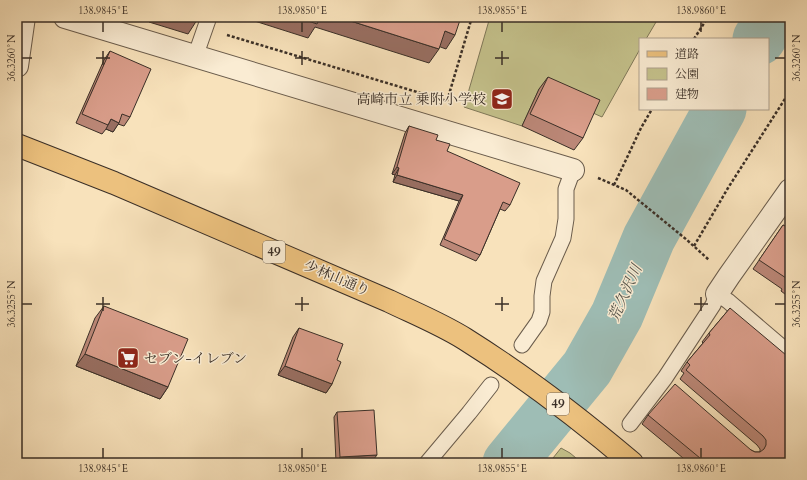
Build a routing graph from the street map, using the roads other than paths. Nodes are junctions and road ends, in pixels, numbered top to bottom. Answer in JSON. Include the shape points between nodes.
{"nodes":[{"id":1,"x":24,"y":17,"type":"edge"},
{"id":2,"x":65,"y":17,"type":"edge"},
{"id":3,"x":207,"y":23,"type":"edge"},
{"id":4,"x":196,"y":57,"type":"junction"},
{"id":5,"x":17,"y":66,"type":"edge"},
{"id":6,"x":17,"y":145,"type":"edge"},
{"id":7,"x":573,"y":170,"type":"joint"},
{"id":8,"x":790,"y":190,"type":"edge"},
{"id":9,"x":718,"y":294,"type":"junction"},
{"id":10,"x":522,"y":345,"type":"dead end"},
{"id":11,"x":790,"y":354,"type":"edge"},
{"id":12,"x":665,"y":378,"type":"junction"},
{"id":13,"x":491,"y":385,"type":"dead end"},
{"id":14,"x":676,"y":388,"type":"edge"},
{"id":15,"x":630,"y":424,"type":"dead end"},
{"id":16,"x":427,"y":463,"type":"edge"},
{"id":17,"x":632,"y":463,"type":"edge"}],
"edges":[{"from":1,"to":5,"type":"street"},
{"from":2,"to":4,"type":"street"},
{"from":3,"to":4,"type":"lane"},
{"from":4,"to":7,"type":"street"},
{"from":6,"to":17,"type":"main road","name":"少林山通り","number":"49","via":[[121,186],[389,300],[464,338],[522,377]]},
{"from":7,"to":10,"type":"lane","via":[[566,189],[563,238],[544,281],[542,312],[539,321]]},
{"from":8,"to":9,"type":"street"},
{"from":9,"to":11,"type":"lane"},
{"from":9,"to":12,"type":"lane"},
{"from":12,"to":14,"type":"lane"},
{"from":12,"to":15,"type":"lane"},
{"from":13,"to":16,"type":"lane"}]}
